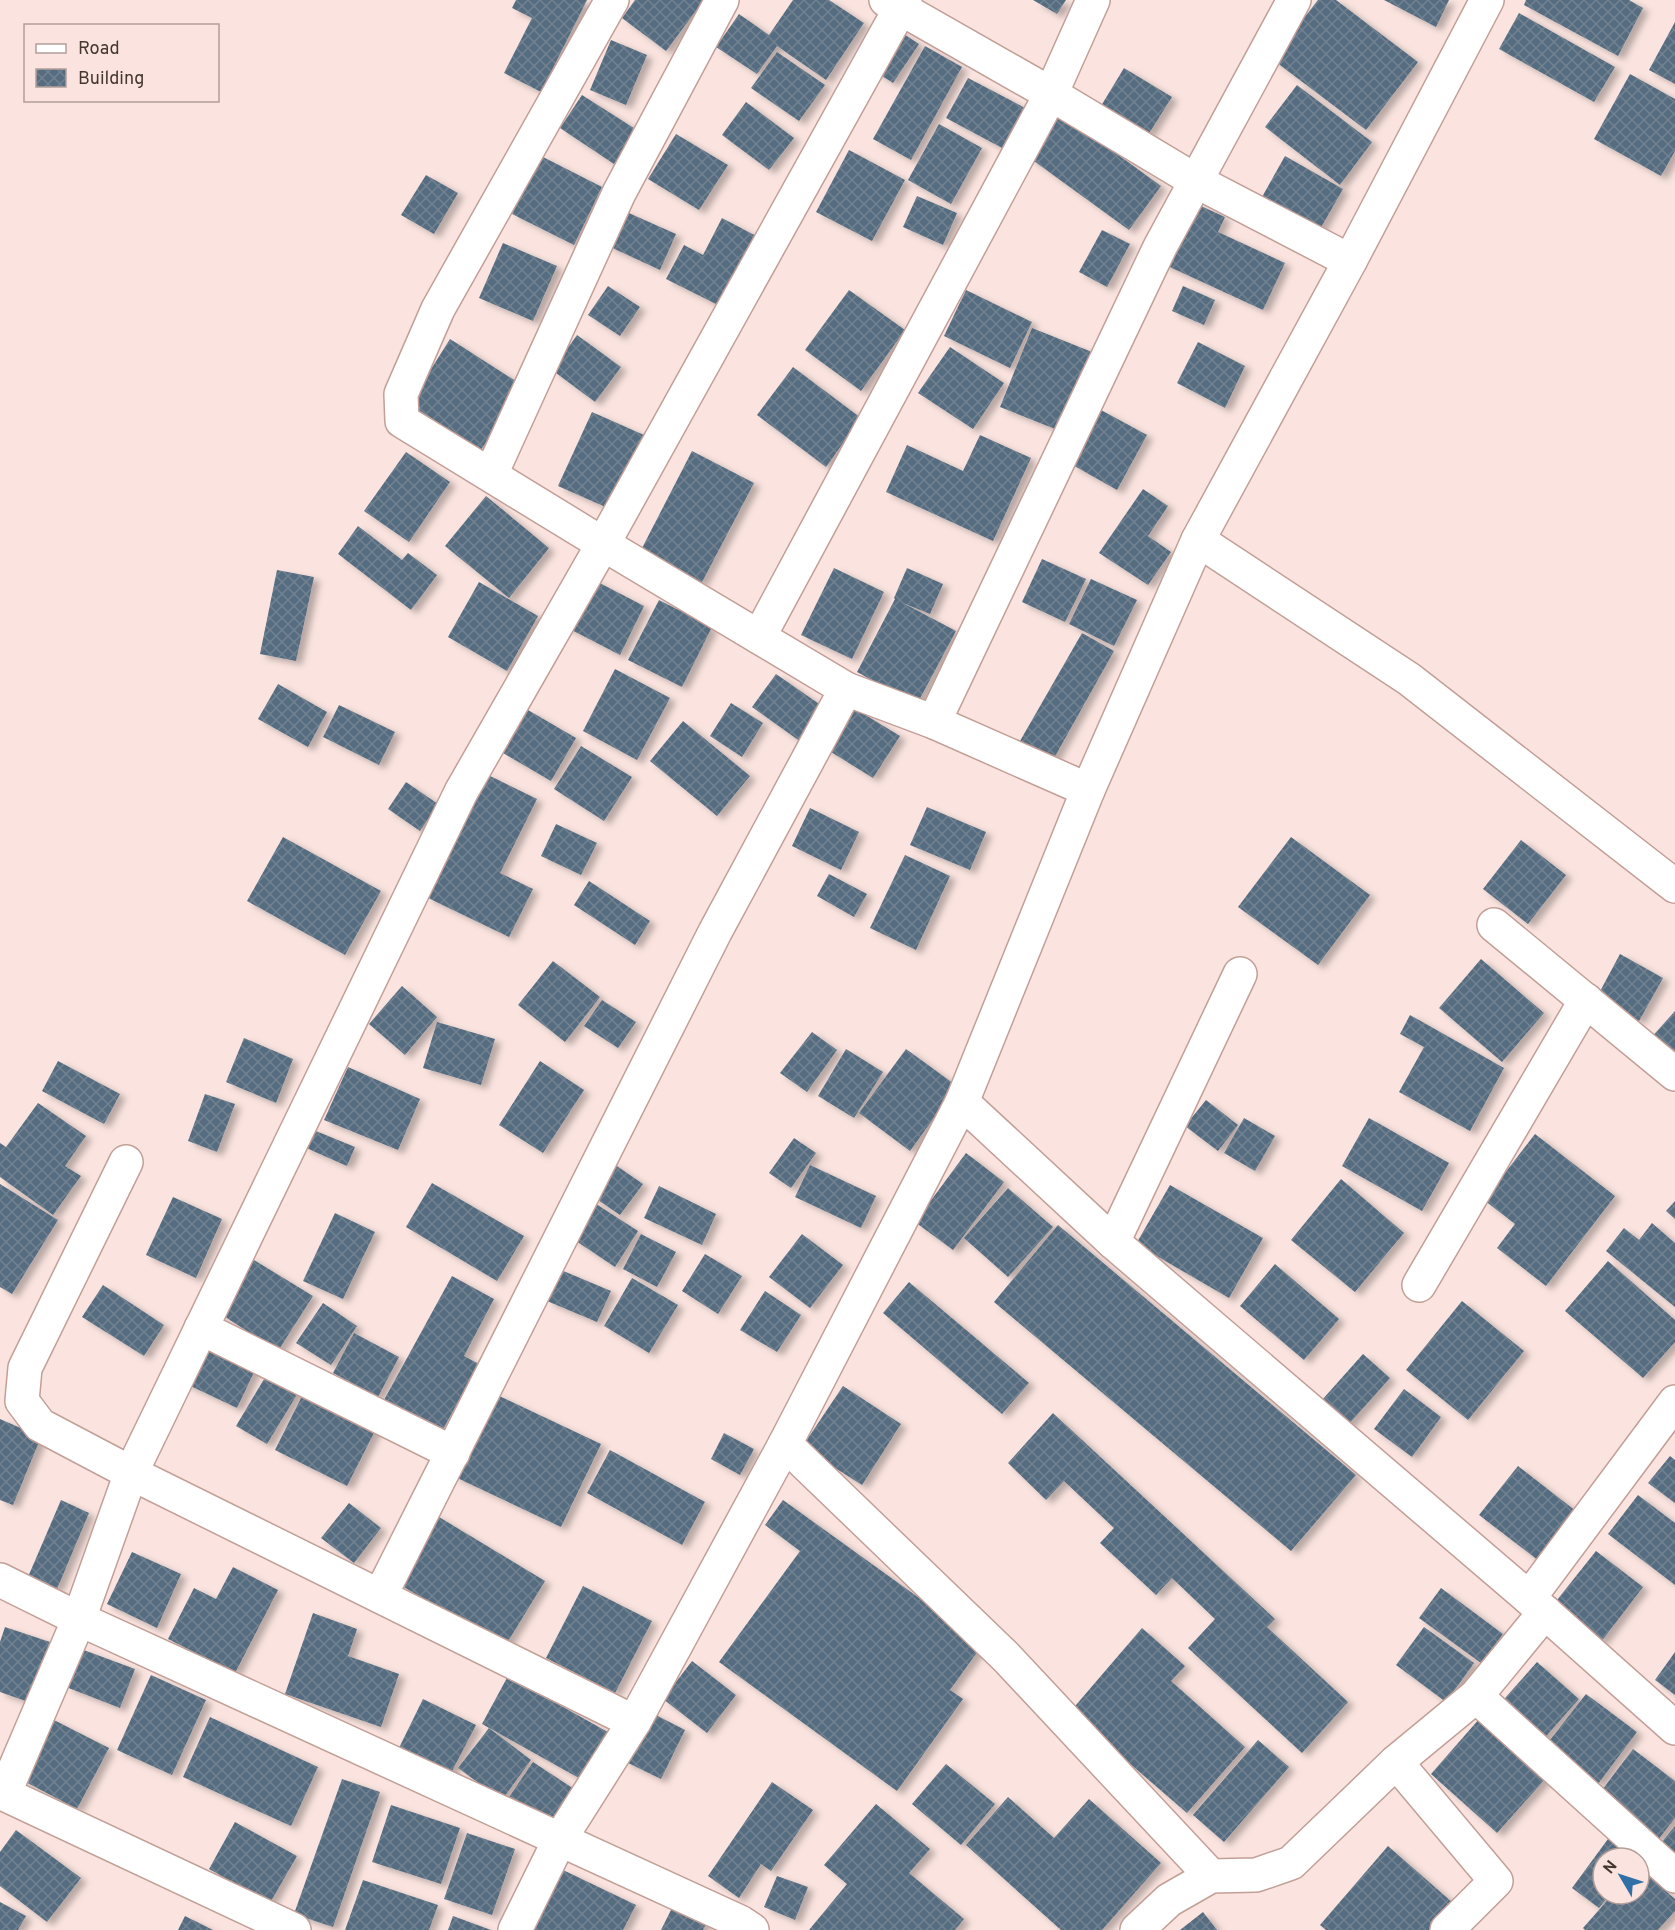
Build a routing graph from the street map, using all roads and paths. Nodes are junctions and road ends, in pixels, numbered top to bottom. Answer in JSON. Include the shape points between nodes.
{"nodes":[{"id":1,"x":612,"y":0,"type":"edge"},
{"id":2,"x":722,"y":0,"type":"edge"},
{"id":3,"x":1093,"y":0,"type":"edge"},
{"id":4,"x":1294,"y":0,"type":"edge"},
{"id":5,"x":1487,"y":0,"type":"edge"},
{"id":6,"x":897,"y":3,"type":"edge"},
{"id":7,"x":1051,"y":94,"type":"junction"},
{"id":8,"x":1196,"y":181,"type":"junction"},
{"id":9,"x":1350,"y":261,"type":"junction"},
{"id":10,"x":491,"y":474,"type":"junction"},
{"id":11,"x":1198,"y":540,"type":"junction"},
{"id":12,"x":603,"y":544,"type":"junction"},
{"id":13,"x":759,"y":637,"type":"junction"},
{"id":14,"x":846,"y":689,"type":"junction"},
{"id":15,"x":934,"y":722,"type":"junction"},
{"id":16,"x":1088,"y":790,"type":"junction"},
{"id":17,"x":1675,"y":886,"type":"edge"},
{"id":18,"x":1494,"y":925,"type":"dead end"},
{"id":19,"x":1240,"y":974,"type":"dead end"},
{"id":20,"x":1586,"y":1000,"type":"junction"},
{"id":21,"x":1675,"y":1074,"type":"edge"},
{"id":22,"x":962,"y":1102,"type":"junction"},
{"id":23,"x":126,"y":1162,"type":"dead end"},
{"id":24,"x":1113,"y":1242,"type":"junction"},
{"id":25,"x":1419,"y":1285,"type":"dead end"},
{"id":26,"x":201,"y":1328,"type":"junction"},
{"id":27,"x":1675,"y":1402,"type":"edge"},
{"id":28,"x":785,"y":1444,"type":"junction"},
{"id":29,"x":453,"y":1453,"type":"junction"},
{"id":30,"x":131,"y":1473,"type":"junction"},
{"id":31,"x":0,"y":1580,"type":"edge"},
{"id":32,"x":380,"y":1596,"type":"junction"},
{"id":33,"x":1537,"y":1605,"type":"junction"},
{"id":34,"x":79,"y":1619,"type":"junction"},
{"id":35,"x":1476,"y":1696,"type":"junction"},
{"id":36,"x":634,"y":1722,"type":"junction"},
{"id":37,"x":1675,"y":1728,"type":"edge"},
{"id":38,"x":1396,"y":1762,"type":"junction"},
{"id":39,"x":2,"y":1793,"type":"edge"},
{"id":40,"x":560,"y":1839,"type":"junction"},
{"id":41,"x":1211,"y":1876,"type":"junction"},
{"id":42,"x":1675,"y":1876,"type":"edge"},
{"id":43,"x":294,"y":1930,"type":"edge"},
{"id":44,"x":515,"y":1930,"type":"edge"},
{"id":45,"x":752,"y":1930,"type":"edge"},
{"id":46,"x":1137,"y":1930,"type":"edge"},
{"id":47,"x":1447,"y":1930,"type":"edge"}],
"edges":[{"from":1,"to":10,"type":"street","via":[[438,309],[400,394],[402,421]]},
{"from":2,"to":10,"type":"street","via":[[619,193]]},
{"from":3,"to":7,"type":"street"},
{"from":4,"to":8,"type":"street"},
{"from":5,"to":9,"type":"street"},
{"from":6,"to":7,"type":"street"},
{"from":6,"to":12,"type":"street"},
{"from":7,"to":8,"type":"street"},
{"from":7,"to":13,"type":"street"},
{"from":8,"to":9,"type":"street"},
{"from":8,"to":15,"type":"street","via":[[1160,248]]},
{"from":9,"to":11,"type":"street"},
{"from":10,"to":12,"type":"street"},
{"from":11,"to":16,"type":"street"},
{"from":11,"to":17,"type":"street","via":[[1409,679]]},
{"from":12,"to":13,"type":"street"},
{"from":12,"to":26,"type":"street","via":[[461,792]]},
{"from":13,"to":14,"type":"street"},
{"from":14,"to":15,"type":"street"},
{"from":14,"to":29,"type":"street","via":[[715,932]]},
{"from":15,"to":16,"type":"street"},
{"from":16,"to":22,"type":"street"},
{"from":18,"to":20,"type":"street"},
{"from":19,"to":24,"type":"street"},
{"from":20,"to":21,"type":"street"},
{"from":20,"to":25,"type":"street"},
{"from":22,"to":24,"type":"street"},
{"from":22,"to":28,"type":"street"},
{"from":23,"to":30,"type":"street","via":[[25,1368],[22,1401],[40,1425]]},
{"from":24,"to":33,"type":"street"},
{"from":26,"to":29,"type":"street"},
{"from":26,"to":30,"type":"street"},
{"from":27,"to":33,"type":"street"},
{"from":28,"to":36,"type":"street"},
{"from":28,"to":41,"type":"street","via":[[1006,1657]]},
{"from":29,"to":32,"type":"street"},
{"from":30,"to":32,"type":"street"},
{"from":30,"to":34,"type":"street"},
{"from":31,"to":34,"type":"street"},
{"from":32,"to":36,"type":"street"},
{"from":33,"to":35,"type":"street"},
{"from":33,"to":37,"type":"street"},
{"from":34,"to":39,"type":"street"},
{"from":34,"to":40,"type":"street"},
{"from":35,"to":38,"type":"street"},
{"from":35,"to":42,"type":"street"},
{"from":36,"to":40,"type":"street"},
{"from":38,"to":41,"type":"street","via":[[1291,1863],[1256,1875]]},
{"from":38,"to":47,"type":"street","via":[[1496,1881]]},
{"from":39,"to":43,"type":"street"},
{"from":40,"to":44,"type":"street"},
{"from":40,"to":45,"type":"street"},
{"from":41,"to":46,"type":"street","via":[[1169,1900]]}]}
